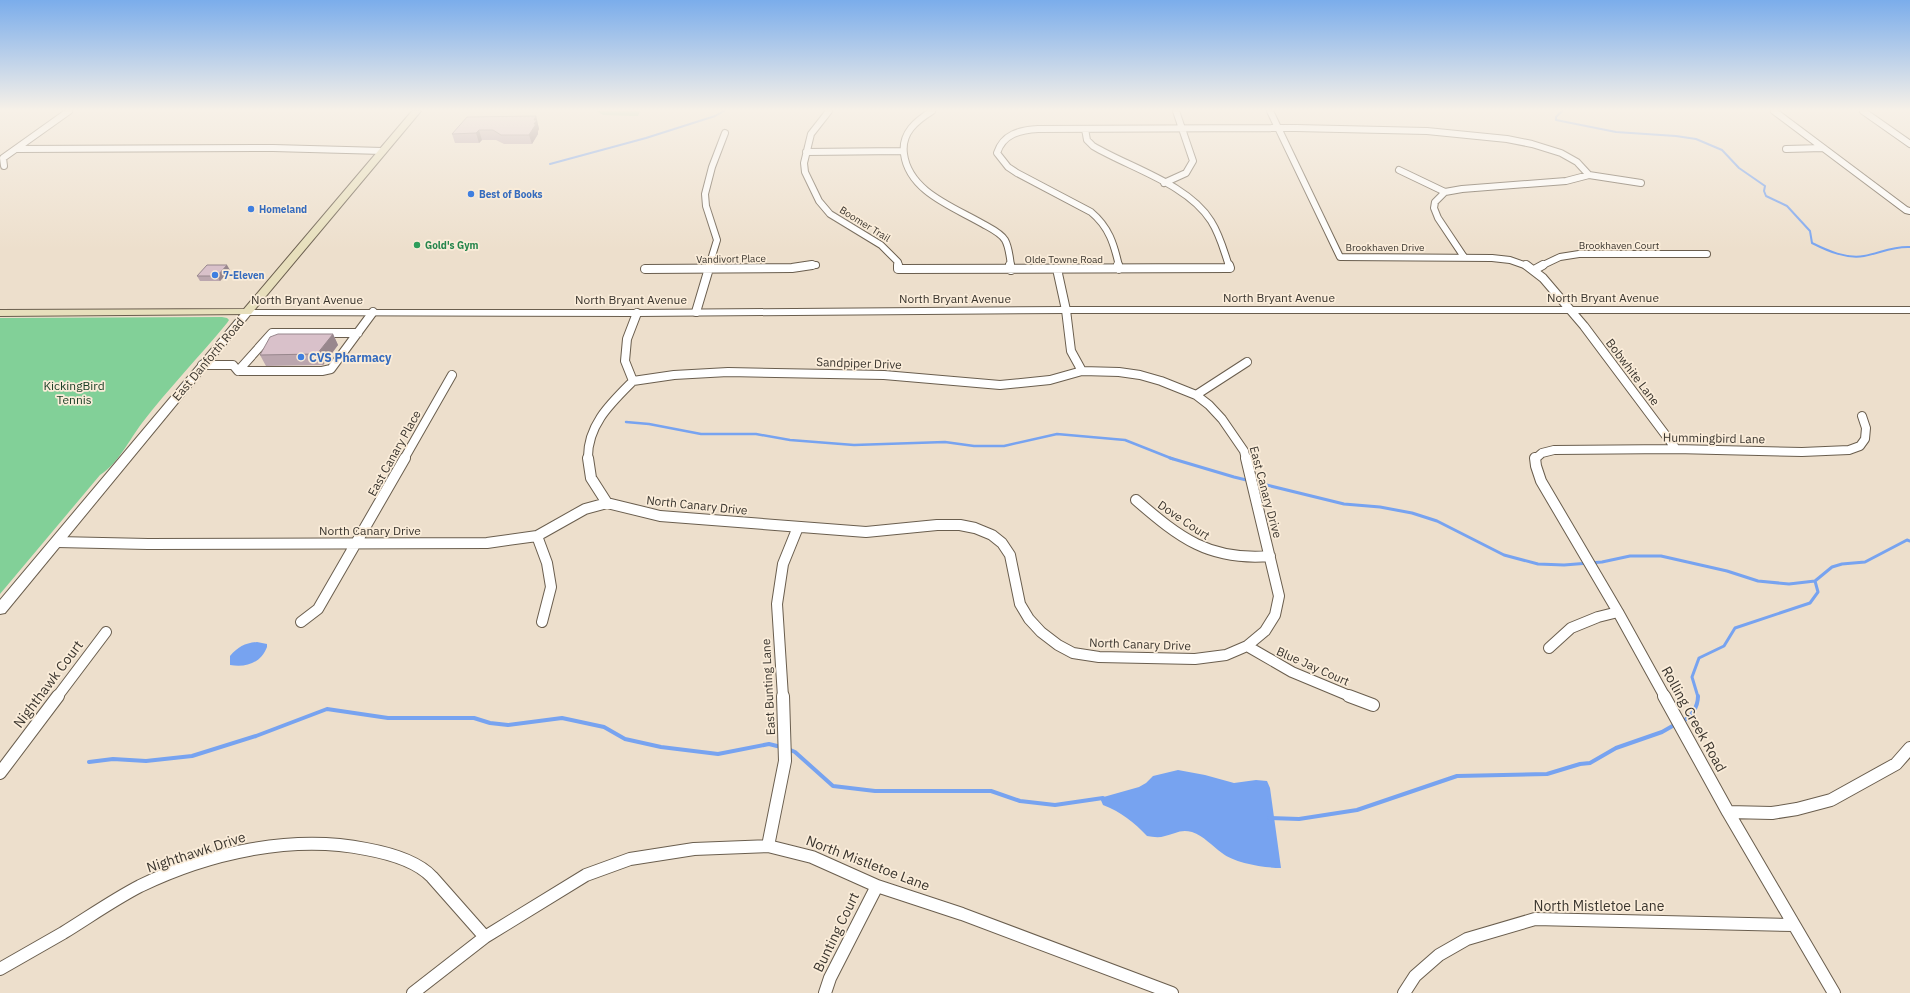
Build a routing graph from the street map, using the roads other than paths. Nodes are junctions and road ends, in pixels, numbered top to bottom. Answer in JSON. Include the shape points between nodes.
{"nodes":[{"id":1,"x":4,"y":157,"type":"edge"},
{"id":2,"x":378,"y":157,"type":"edge"},
{"id":3,"x":717,"y":157,"type":"edge"},
{"id":4,"x":805,"y":157,"type":"edge"},
{"id":5,"x":903,"y":157,"type":"edge"},
{"id":6,"x":1001,"y":157,"type":"edge"},
{"id":7,"x":1115,"y":157,"type":"edge"},
{"id":8,"x":1191,"y":157,"type":"edge"},
{"id":9,"x":1292,"y":157,"type":"edge"},
{"id":10,"x":1569,"y":157,"type":"edge"},
{"id":11,"x":1836,"y":157,"type":"edge"},
{"id":12,"x":4,"y":166,"type":"dead end"},
{"id":13,"x":1399,"y":170,"type":"dead end"},
{"id":14,"x":1589,"y":175,"type":"junction"},
{"id":15,"x":1164,"y":183,"type":"junction"},
{"id":16,"x":1641,"y":183,"type":"dead end"},
{"id":17,"x":1445,"y":192,"type":"junction"},
{"id":18,"x":1908,"y":211,"type":"edge"},
{"id":19,"x":1707,"y":254,"type":"dead end"},
{"id":20,"x":1464,"y":257,"type":"junction"},
{"id":21,"x":816,"y":265,"type":"dead end"},
{"id":22,"x":645,"y":269,"type":"dead end"},
{"id":23,"x":709,"y":269,"type":"junction"},
{"id":24,"x":898,"y":269,"type":"joint"},
{"id":25,"x":1057,"y":269,"type":"junction"},
{"id":26,"x":1119,"y":269,"type":"junction"},
{"id":27,"x":1011,"y":270,"type":"junction"},
{"id":28,"x":1534,"y":270,"type":"junction"},
{"id":29,"x":1066,"y":310,"type":"junction"},
{"id":30,"x":1571,"y":310,"type":"junction"},
{"id":31,"x":1910,"y":310,"type":"edge"},
{"id":32,"x":0,"y":312,"type":"edge"},
{"id":33,"x":247,"y":312,"type":"junction"},
{"id":34,"x":373,"y":312,"type":"junction"},
{"id":35,"x":696,"y":312,"type":"junction"},
{"id":36,"x":637,"y":313,"type":"junction"},
{"id":37,"x":358,"y":333,"type":"junction"},
{"id":38,"x":1247,"y":362,"type":"dead end"},
{"id":39,"x":202,"y":365,"type":"junction"},
{"id":40,"x":238,"y":371,"type":"junction"},
{"id":41,"x":1082,"y":371,"type":"junction"},
{"id":42,"x":452,"y":375,"type":"dead end"},
{"id":43,"x":633,"y":381,"type":"junction"},
{"id":44,"x":1196,"y":395,"type":"junction"},
{"id":45,"x":1862,"y":416,"type":"dead end"},
{"id":46,"x":1676,"y":449,"type":"junction"},
{"id":47,"x":1535,"y":458,"type":"joint"},
{"id":48,"x":1136,"y":500,"type":"dead end"},
{"id":49,"x":607,"y":503,"type":"junction"},
{"id":50,"x":798,"y":527,"type":"junction"},
{"id":51,"x":537,"y":536,"type":"junction"},
{"id":52,"x":56,"y":542,"type":"junction"},
{"id":53,"x":356,"y":543,"type":"junction"},
{"id":54,"x":1270,"y":556,"type":"junction"},
{"id":55,"x":0,"y":609,"type":"edge"},
{"id":56,"x":1618,"y":612,"type":"junction"},
{"id":57,"x":301,"y":622,"type":"dead end"},
{"id":58,"x":542,"y":622,"type":"dead end"},
{"id":59,"x":106,"y":632,"type":"dead end"},
{"id":60,"x":1247,"y":646,"type":"junction"},
{"id":61,"x":1549,"y":648,"type":"dead end"},
{"id":62,"x":1372,"y":705,"type":"dead end"},
{"id":63,"x":1910,"y":748,"type":"edge"},
{"id":64,"x":0,"y":773,"type":"edge"},
{"id":65,"x":1728,"y":812,"type":"junction"},
{"id":66,"x":768,"y":846,"type":"junction"},
{"id":67,"x":877,"y":886,"type":"junction"},
{"id":68,"x":1794,"y":925,"type":"junction"},
{"id":69,"x":485,"y":937,"type":"junction"},
{"id":70,"x":0,"y":969,"type":"edge"},
{"id":71,"x":1166,"y":992,"type":"edge"},
{"id":72,"x":413,"y":993,"type":"edge"},
{"id":73,"x":825,"y":993,"type":"edge"},
{"id":74,"x":1404,"y":993,"type":"edge"},
{"id":75,"x":1834,"y":993,"type":"edge"}],
"edges":[{"from":1,"to":12,"type":"street"},
{"from":2,"to":33,"type":"main road","name":"East Danforth Road"},
{"from":3,"to":23,"type":"street","via":[[704,196],[708,218],[716,232],[717,240]]},
{"from":4,"to":24,"type":"street","name":"Boomer Trail","via":[[805,172],[819,201],[830,214],[888,251],[898,262]]},
{"from":5,"to":27,"type":"street","via":[[910,176],[917,184],[1005,239],[1010,254]]},
{"from":6,"to":26,"type":"street","via":[[1016,173],[1102,220],[1114,243]]},
{"from":7,"to":15,"type":"street"},
{"from":8,"to":15,"type":"street","via":[[1192,168],[1179,178]]},
{"from":9,"to":20,"type":"street","name":"Brookhaven Drive","via":[[1340,257]]},
{"from":10,"to":14,"type":"street"},
{"from":11,"to":18,"type":"street"},
{"from":13,"to":17,"type":"street"},
{"from":14,"to":16,"type":"street"},
{"from":14,"to":17,"type":"street","via":[[1566,181]]},
{"from":15,"to":26,"type":"street","name":"Olde Towne Road","via":[[1196,202],[1211,218],[1230,268]]},
{"from":17,"to":20,"type":"street","via":[[1435,202],[1434,208]]},
{"from":19,"to":28,"type":"street","name":"Brookhaven Court","via":[[1579,254],[1560,257]]},
{"from":20,"to":28,"type":"street","name":"Brookhaven Drive","via":[[1510,260]]},
{"from":21,"to":23,"type":"street","name":"Vandivort Place","via":[[792,268]]},
{"from":22,"to":23,"type":"street","name":"Vandivort Place"},
{"from":23,"to":35,"type":"street"},
{"from":24,"to":27,"type":"street","name":"Olde Towne Road"},
{"from":25,"to":26,"type":"street","name":"Olde Towne Road"},
{"from":25,"to":27,"type":"street","name":"Olde Towne Road"},
{"from":25,"to":29,"type":"street"},
{"from":28,"to":30,"type":"street","name":"Brookhaven Drive"},
{"from":29,"to":30,"type":"street","name":"North Bryant Avenue"},
{"from":29,"to":35,"type":"street","name":"North Bryant Avenue"},
{"from":29,"to":41,"type":"street","via":[[1071,351]]},
{"from":30,"to":31,"type":"street","name":"North Bryant Avenue"},
{"from":30,"to":46,"type":"street","name":"Bobwhite Lane"},
{"from":32,"to":33,"type":"main road","name":"North Bryant Avenue"},
{"from":33,"to":34,"type":"street","name":"North Bryant Avenue"},
{"from":33,"to":39,"type":"street","name":"East Danforth Road"},
{"from":34,"to":36,"type":"street","name":"North Bryant Avenue"},
{"from":34,"to":37,"type":"street"},
{"from":35,"to":36,"type":"street","name":"North Bryant Avenue"},
{"from":36,"to":43,"type":"street","via":[[627,339],[625,361]]},
{"from":37,"to":40,"type":"street","via":[[272,333]]},
{"from":37,"to":40,"type":"street","via":[[331,368],[322,371]]},
{"from":38,"to":44,"type":"street"},
{"from":39,"to":40,"type":"street","via":[[233,366]]},
{"from":39,"to":52,"type":"street","name":"East Danforth Road"},
{"from":41,"to":43,"type":"street","name":"Sandpiper Drive","via":[[1050,380],[1000,385],[884,375],[728,372],[674,375]]},
{"from":41,"to":44,"type":"street","name":"East Canary Drive","via":[[1140,375],[1183,388]]},
{"from":42,"to":53,"type":"street","name":"East Canary Place"},
{"from":43,"to":49,"type":"street","via":[[612,401],[601,416],[588,447],[590,475]]},
{"from":44,"to":54,"type":"street","name":"East Canary Drive","via":[[1222,419],[1244,451]]},
{"from":45,"to":46,"type":"street","name":"Hummingbird Lane","via":[[1867,427],[1866,439],[1859,447],[1842,450]]},
{"from":46,"to":47,"type":"street","name":"Hummingbird Lane","via":[[1554,450]]},
{"from":47,"to":56,"type":"street","name":"Rolling Creek Road","via":[[1541,481]]},
{"from":48,"to":54,"type":"street","name":"Dove Court","via":[[1197,545],[1213,552],[1235,557]]},
{"from":49,"to":50,"type":"street","name":"North Canary Drive","via":[[660,516]]},
{"from":49,"to":51,"type":"street","name":"North Canary Drive","via":[[585,509]]},
{"from":50,"to":60,"type":"street","name":"North Canary Drive","via":[[866,532],[937,526],[975,528],[1002,543],[1010,555],[1020,604],[1029,619],[1041,632],[1073,653],[1099,657],[1194,659],[1226,655]]},
{"from":50,"to":66,"type":"street","name":"East Bunting Lane","via":[[783,564],[778,597],[785,761]]},
{"from":51,"to":53,"type":"street","name":"North Canary Drive","via":[[487,543]]},
{"from":51,"to":58,"type":"street","via":[[547,563],[551,587]]},
{"from":52,"to":53,"type":"street","name":"North Canary Drive"},
{"from":52,"to":55,"type":"street","name":"East Danforth Road"},
{"from":53,"to":57,"type":"street","name":"East Canary Place","via":[[318,609]]},
{"from":54,"to":60,"type":"street","name":"East Canary Drive","via":[[1279,596],[1275,615],[1265,631]]},
{"from":56,"to":61,"type":"street","via":[[1571,628]]},
{"from":56,"to":65,"type":"street","name":"Rolling Creek Road"},
{"from":59,"to":64,"type":"street","name":"Nighthawk Court"},
{"from":60,"to":62,"type":"street","name":"Blue Jay Court","via":[[1271,663],[1308,681]]},
{"from":63,"to":65,"type":"street","via":[[1896,764],[1831,800],[1772,813]]},
{"from":65,"to":68,"type":"street","name":"Rolling Creek Road"},
{"from":66,"to":67,"type":"street","name":"North Mistletoe Lane","via":[[812,857]]},
{"from":66,"to":69,"type":"street","name":"North Mistletoe Lane","via":[[694,849],[630,859],[586,875]]},
{"from":67,"to":71,"type":"street","name":"North Mistletoe Lane","via":[[962,914]]},
{"from":67,"to":73,"type":"street","name":"Bunting Court","via":[[830,978]]},
{"from":68,"to":74,"type":"street","name":"North Mistletoe Lane","via":[[1535,919],[1467,939],[1439,955],[1415,976]]},
{"from":68,"to":75,"type":"street","name":"Rolling Creek Road"},
{"from":69,"to":70,"type":"street","name":"Nighthawk Drive","via":[[424,868],[386,852],[315,842],[256,848],[162,876],[108,902],[70,928]]},
{"from":69,"to":72,"type":"street","name":"North Mistletoe Lane"}]}
